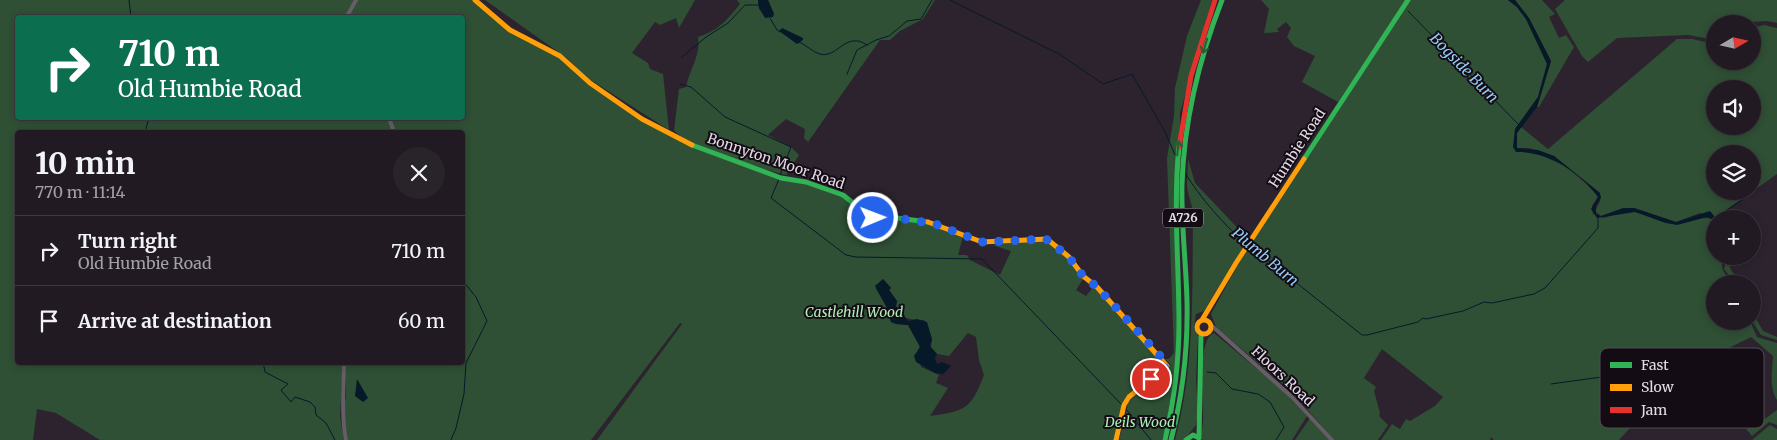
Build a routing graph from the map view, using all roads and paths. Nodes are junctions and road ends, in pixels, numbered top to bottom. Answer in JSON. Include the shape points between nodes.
{"nodes":[{"id":1,"x":356,"y":0,"type":"edge"},
{"id":2,"x":476,"y":0,"type":"edge"},
{"id":3,"x":1215,"y":0,"type":"edge"},
{"id":4,"x":1222,"y":0,"type":"edge"},
{"id":5,"x":1408,"y":0,"type":"edge"},
{"id":6,"x":348,"y":15,"type":"edge"},
{"id":7,"x":1209,"y":311,"type":"junction"},
{"id":8,"x":1202,"y":320,"type":"junction"},
{"id":9,"x":1211,"y":329,"type":"junction"},
{"id":10,"x":1201,"y":334,"type":"junction"},
{"id":11,"x":1202,"y":343,"type":"junction"},
{"id":12,"x":344,"y":365,"type":"edge"},
{"id":13,"x":1200,"y":424,"type":"junction"},
{"id":14,"x":1191,"y":435,"type":"junction"},
{"id":15,"x":1200,"y":439,"type":"edge"},
{"id":16,"x":346,"y":440,"type":"edge"},
{"id":17,"x":1116,"y":440,"type":"edge"},
{"id":18,"x":1164,"y":440,"type":"edge"},
{"id":19,"x":1171,"y":440,"type":"edge"},
{"id":20,"x":1186,"y":440,"type":"edge"},
{"id":21,"x":1332,"y":440,"type":"edge"}],
"edges":[{"from":1,"to":6,"type":"street"},
{"from":2,"to":17,"type":"main road","name":"Bonnyton Moor Road","via":[[510,30],[560,56],[590,83],[642,119],[684,142],[781,178],[798,180],[843,195],[873,218],[935,224],[982,242],[1046,239],[1069,257],[1167,366],[1129,397]]},
{"from":18,"to":3,"type":"main road","number":"A726","one_way":true,"via":[[1180,349],[1176,207],[1179,145],[1188,82]]},
{"from":4,"to":19,"type":"main road","number":"A726","one_way":true,"via":[[1196,78],[1187,128],[1182,185],[1187,325],[1182,384]]},
{"from":5,"to":7,"type":"main road","name":"Humbie Road","via":[[1236,263]]},
{"from":7,"to":8,"type":"main road","name":"Humbie Road"},
{"from":7,"to":9,"type":"main road"},
{"from":8,"to":9,"type":"main road"},
{"from":8,"to":10,"type":"main road","via":[[1197,328]]},
{"from":9,"to":10,"type":"main road"},
{"from":9,"to":11,"type":"main road"},
{"from":9,"to":21,"type":"street","name":"Floors Road","via":[[1292,396]]},
{"from":10,"to":11,"type":"main road"},
{"from":11,"to":13,"type":"main road"},
{"from":12,"to":16,"type":"street","via":[[342,412]]},
{"from":13,"to":14,"type":"main road"},
{"from":13,"to":15,"type":"main road"},
{"from":14,"to":15,"type":"main road"},
{"from":14,"to":20,"type":"main road"}]}
